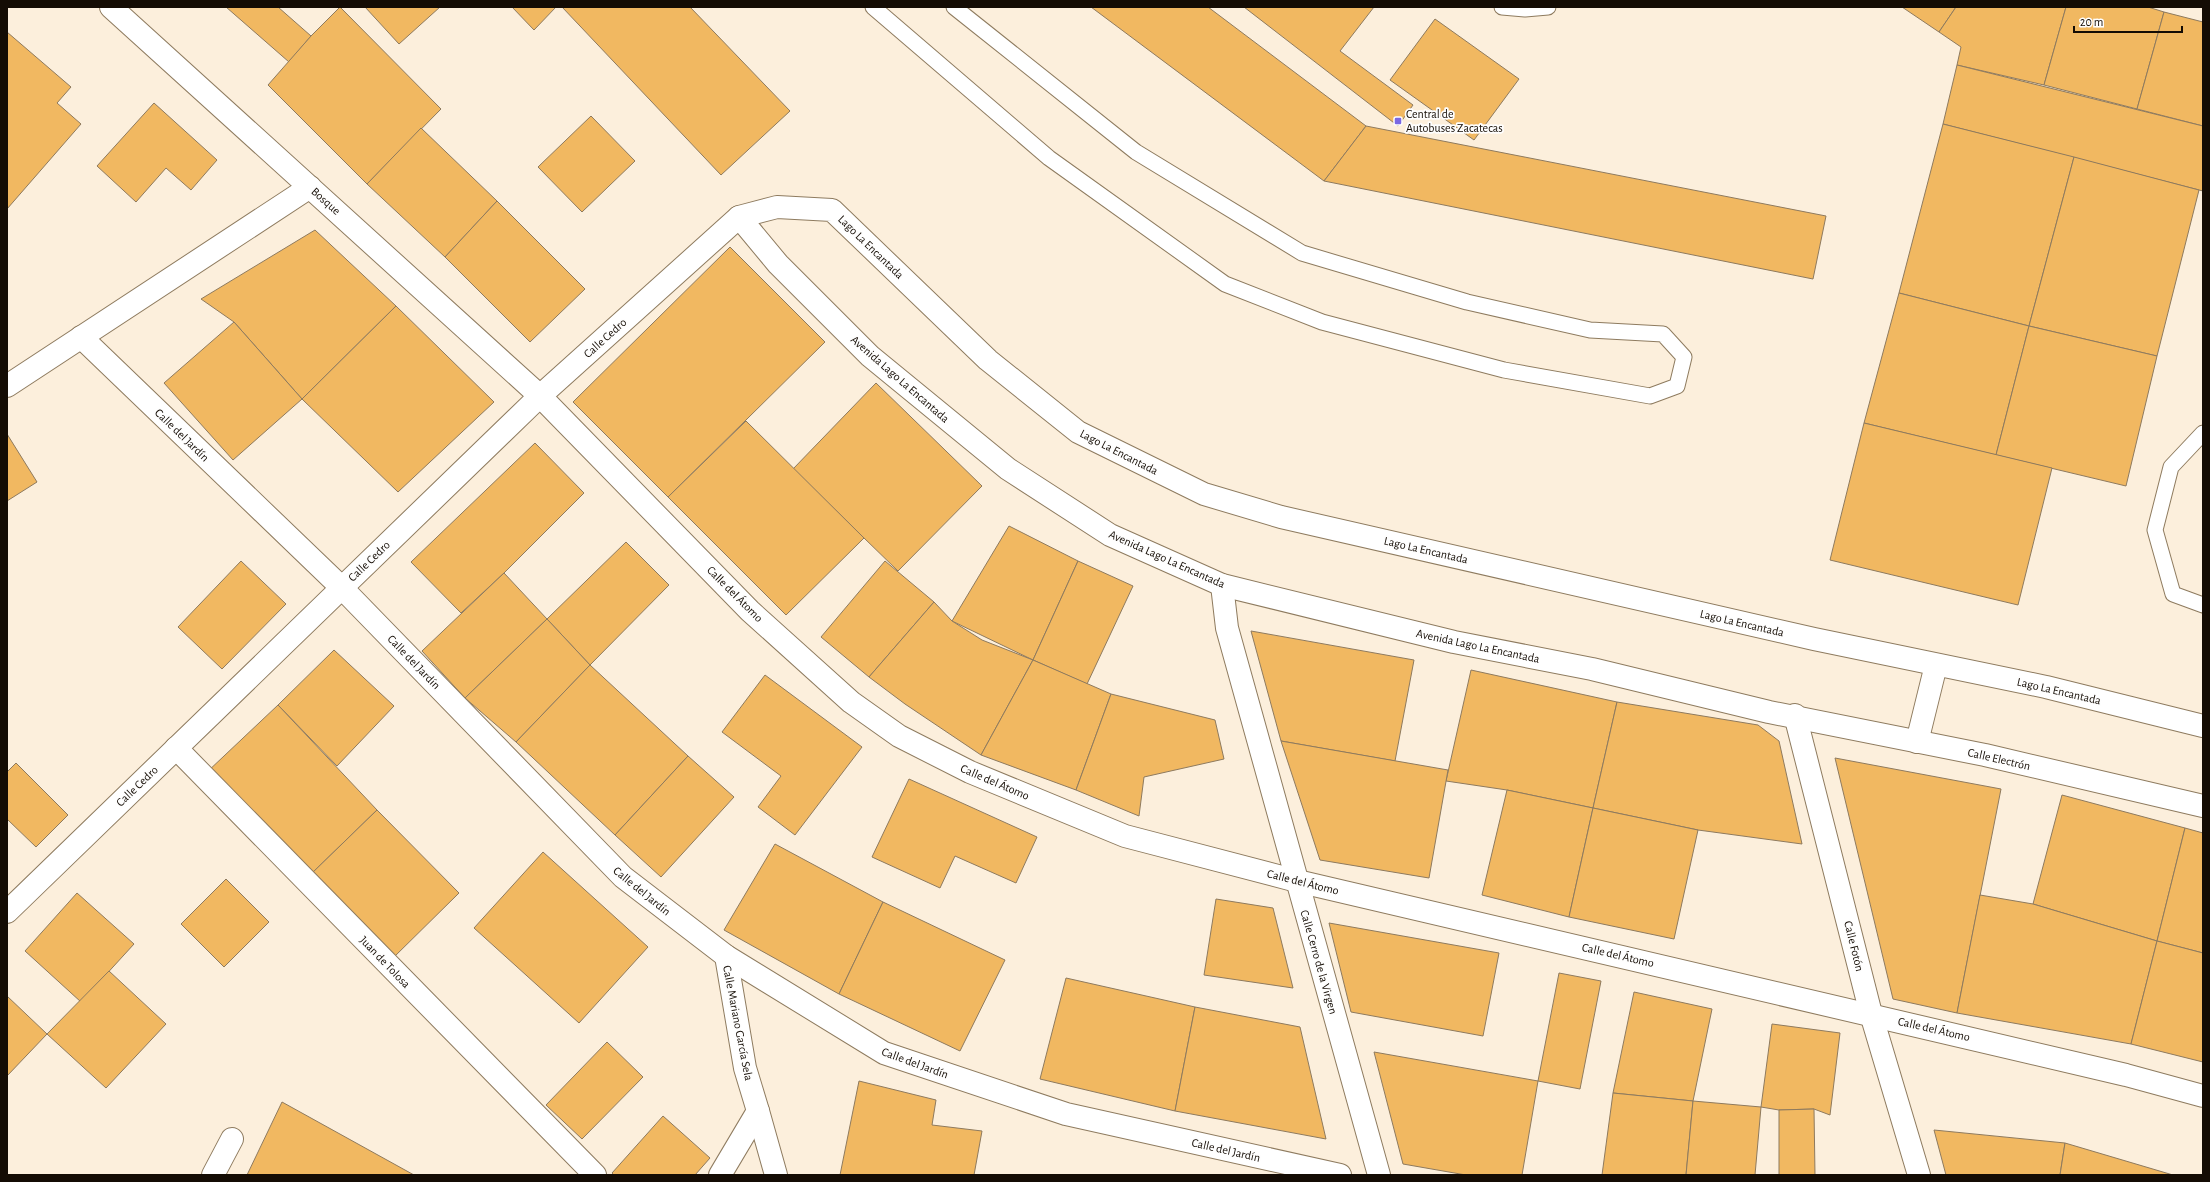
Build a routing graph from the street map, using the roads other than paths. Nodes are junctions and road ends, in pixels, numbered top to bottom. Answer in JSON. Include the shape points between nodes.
{"nodes":[{"id":1,"x":111,"y":7,"type":"edge"},
{"id":2,"x":873,"y":7,"type":"edge"},
{"id":3,"x":954,"y":7,"type":"edge"},
{"id":4,"x":1502,"y":7,"type":"edge"},
{"id":5,"x":1548,"y":7,"type":"edge"},
{"id":6,"x":310,"y":187,"type":"junction"},
{"id":7,"x":739,"y":217,"type":"junction"},
{"id":8,"x":81,"y":337,"type":"junction"},
{"id":9,"x":7,"y":386,"type":"edge"},
{"id":10,"x":540,"y":396,"type":"junction"},
{"id":11,"x":2203,"y":433,"type":"edge"},
{"id":12,"x":1222,"y":585,"type":"junction"},
{"id":13,"x":342,"y":587,"type":"junction"},
{"id":14,"x":2203,"y":605,"type":"edge"},
{"id":15,"x":1936,"y":664,"type":"junction"},
{"id":16,"x":1795,"y":715,"type":"junction"},
{"id":17,"x":2203,"y":726,"type":"edge"},
{"id":18,"x":1917,"y":742,"type":"junction"},
{"id":19,"x":176,"y":748,"type":"junction"},
{"id":20,"x":2203,"y":806,"type":"edge"},
{"id":21,"x":1297,"y":881,"type":"junction"},
{"id":22,"x":7,"y":912,"type":"edge"},
{"id":23,"x":726,"y":956,"type":"junction"},
{"id":24,"x":1871,"y":1014,"type":"junction"},
{"id":25,"x":2203,"y":1096,"type":"edge"},
{"id":26,"x":758,"y":1112,"type":"junction"},
{"id":27,"x":232,"y":1139,"type":"dead end"},
{"id":28,"x":213,"y":1175,"type":"edge"},
{"id":29,"x":596,"y":1175,"type":"edge"},
{"id":30,"x":720,"y":1175,"type":"edge"},
{"id":31,"x":776,"y":1175,"type":"edge"},
{"id":32,"x":1340,"y":1175,"type":"edge"},
{"id":33,"x":1379,"y":1175,"type":"edge"},
{"id":34,"x":1919,"y":1175,"type":"edge"}],
"edges":[{"from":1,"to":6,"type":"street","name":"Bosque"},
{"from":2,"to":3,"type":"lane","via":[[1049,158],[1225,284],[1322,322],[1504,370],[1650,396],[1677,386],[1684,357],[1663,334],[1582,328],[1467,302],[1302,253],[1136,152]]},
{"from":4,"to":5,"type":"lane"},
{"from":6,"to":8,"type":"street"},
{"from":6,"to":10,"type":"street","name":"Bosque"},
{"from":7,"to":10,"type":"street","name":"Calle Cedro"},
{"from":7,"to":12,"type":"street","name":"Avenida Lago La Encantada","via":[[778,264],[870,356],[1008,469],[1110,535]]},
{"from":7,"to":15,"type":"street","name":"Lago La Encantada","via":[[777,207],[832,210],[988,360],[1078,432],[1204,494],[1281,517],[1814,640]]},
{"from":8,"to":9,"type":"street"},
{"from":8,"to":13,"type":"street","name":"Calle del Jardín"},
{"from":10,"to":13,"type":"street","name":"Calle Cedro"},
{"from":10,"to":21,"type":"street","name":"Calle del Átomo","via":[[750,611],[851,702],[900,736],[970,772],[1125,836]]},
{"from":11,"to":14,"type":"lane","via":[[2171,467],[2155,530],[2173,594]]},
{"from":12,"to":16,"type":"street","name":"Avenida Lago La Encantada","via":[[1454,642],[1592,669],[1770,712]]},
{"from":12,"to":21,"type":"street","name":"Calle Cerro de la Virgen","via":[[1227,628]]},
{"from":13,"to":19,"type":"street","name":"Calle Cedro"},
{"from":13,"to":23,"type":"street","name":"Calle del Jardín","via":[[623,877]]},
{"from":15,"to":17,"type":"street","name":"Lago La Encantada","via":[[2046,687]]},
{"from":15,"to":18,"type":"street"},
{"from":16,"to":18,"type":"street","name":"Calle Electrón"},
{"from":16,"to":24,"type":"street","name":"Calle Fotón"},
{"from":18,"to":20,"type":"street","name":"Calle Electrón","via":[[1985,755]]},
{"from":19,"to":22,"type":"street","name":"Calle Cedro"},
{"from":19,"to":29,"type":"street","name":"Juan de Tolosa"},
{"from":21,"to":24,"type":"street","name":"Calle del Átomo"},
{"from":21,"to":33,"type":"street","name":"Calle Cerro de la Virgen"},
{"from":23,"to":26,"type":"street","name":"Calle Mariano García Sela","via":[[745,1068]]},
{"from":23,"to":32,"type":"street","name":"Calle del Jardín","via":[[884,1053],[1066,1114]]},
{"from":24,"to":25,"type":"street","name":"Calle del Átomo"},
{"from":24,"to":34,"type":"street","name":"Calle Fotón"},
{"from":26,"to":30,"type":"street"},
{"from":26,"to":31,"type":"street","name":"Calle Mariano García Sela"},
{"from":27,"to":28,"type":"street"}]}
